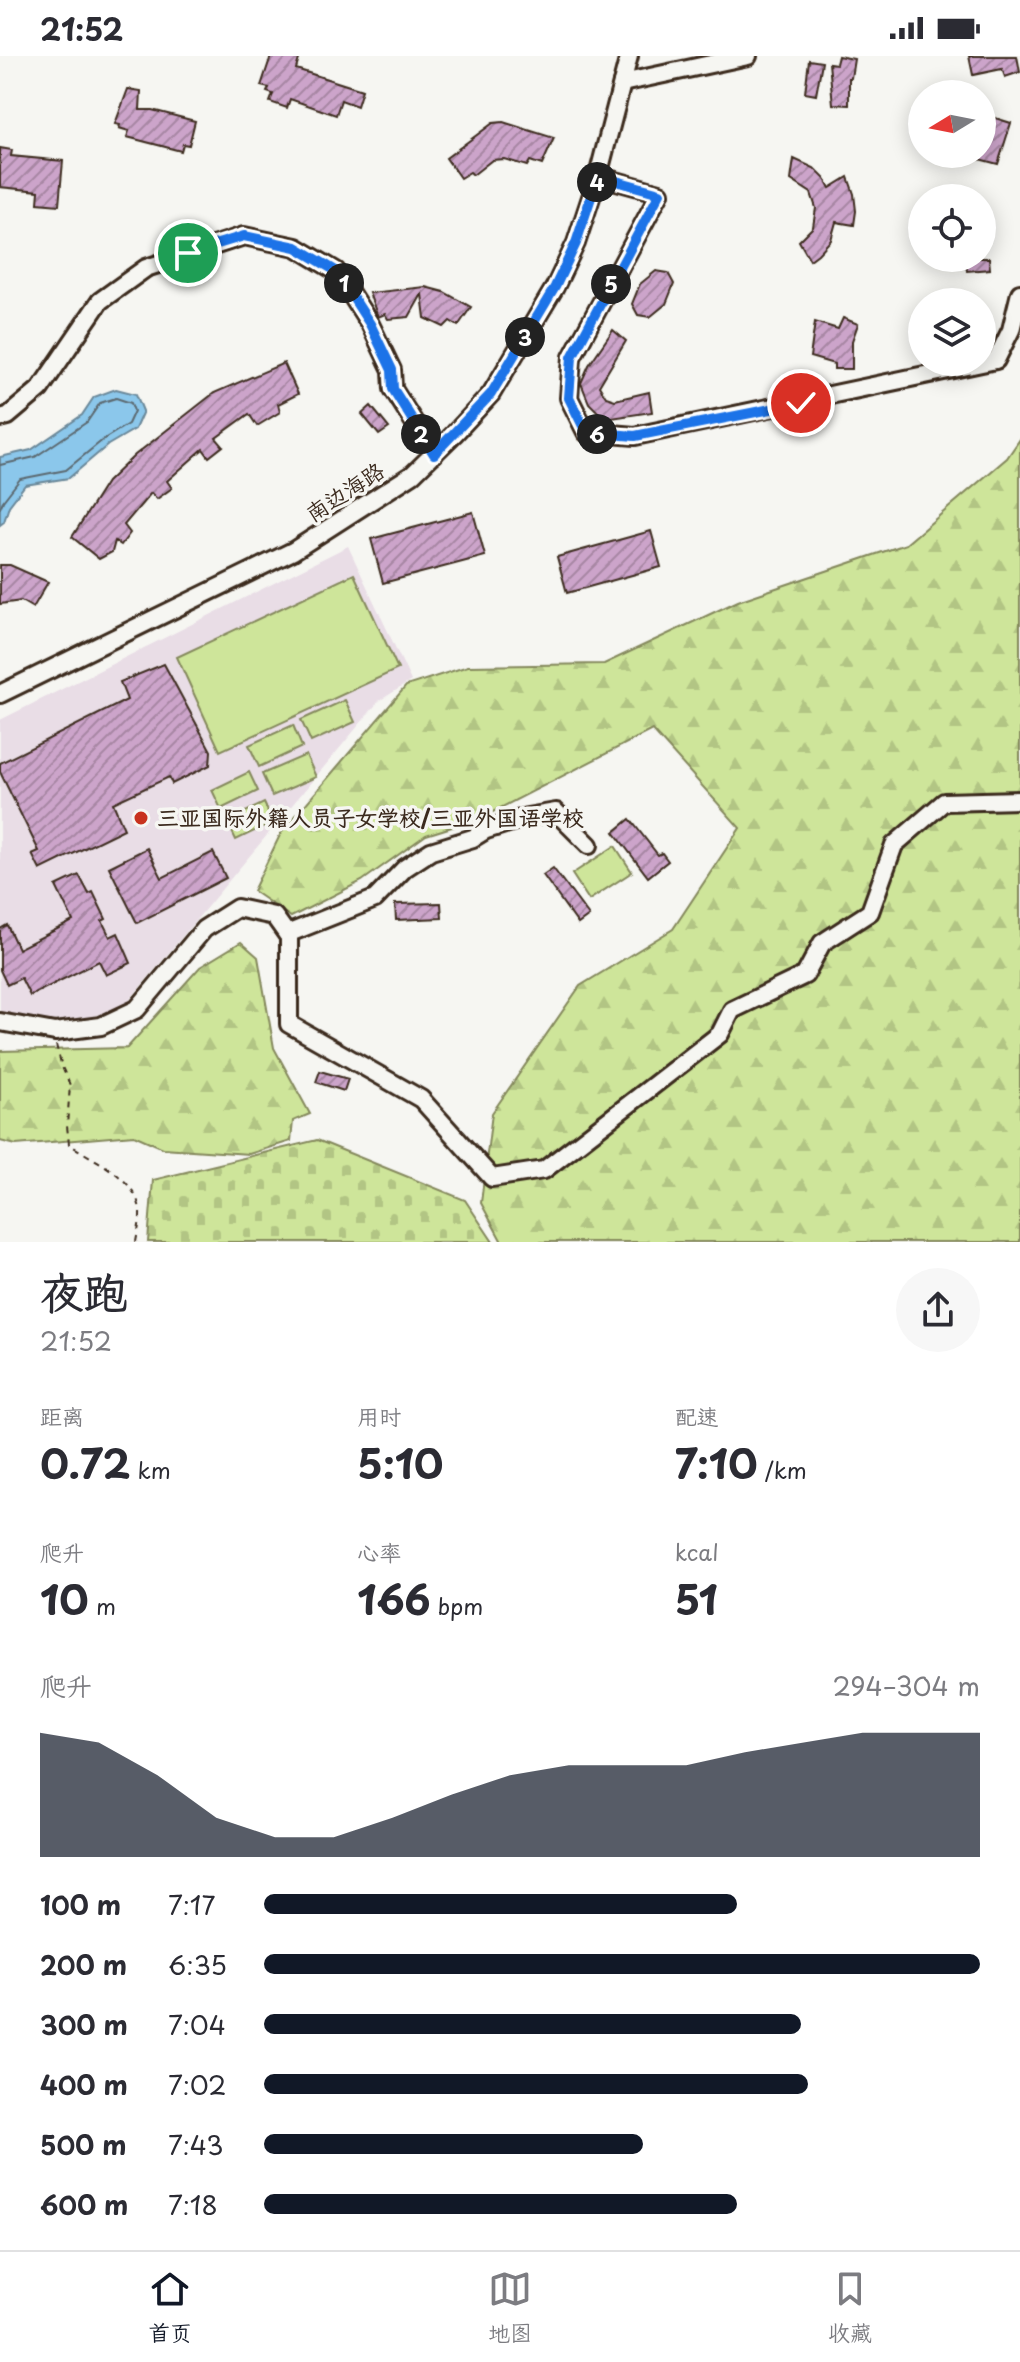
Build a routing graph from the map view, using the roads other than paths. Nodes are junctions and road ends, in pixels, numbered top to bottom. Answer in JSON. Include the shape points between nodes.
{"nodes":[{"id":1,"x":629,"y":56,"type":"edge"},
{"id":2,"x":748,"y":56,"type":"edge"},
{"id":3,"x":622,"y":83,"type":"junction"},
{"id":4,"x":598,"y":176,"type":"junction"},
{"id":5,"x":1020,"y":293,"type":"edge"},
{"id":6,"x":0,"y":418,"type":"edge"},
{"id":7,"x":434,"y":454,"type":"junction"},
{"id":8,"x":0,"y":694,"type":"edge"},
{"id":9,"x":1020,"y":800,"type":"edge"},
{"id":10,"x":589,"y":845,"type":"dead end"},
{"id":11,"x":287,"y":934,"type":"junction"},
{"id":12,"x":0,"y":1022,"type":"edge"}],
"edges":[{"from":1,"to":3,"type":"street","name":"南边海路"},
{"from":2,"to":3,"type":"street"},
{"from":3,"to":4,"type":"street","name":"南边海路"},
{"from":4,"to":5,"type":"street","via":[[660,193],[572,357],[569,398],[586,432],[635,436],[996,360],[1011,330]]},
{"from":4,"to":7,"type":"street","name":"南边海路","via":[[555,287],[491,394]]},
{"from":6,"to":7,"type":"street","via":[[40,389],[100,301],[146,268],[244,236],[296,247],[336,271],[376,336],[392,370],[393,389]]},
{"from":7,"to":8,"type":"street","name":"南边海路","via":[[373,502],[293,551]]},
{"from":9,"to":11,"type":"street","via":[[944,802],[894,845],[870,912],[822,943],[805,975],[732,1010],[720,1034],[544,1170],[492,1178],[421,1099],[289,1024]]},
{"from":10,"to":11,"type":"street","via":[[556,812],[527,817],[431,851],[405,868],[375,899]]},
{"from":11,"to":12,"type":"street","via":[[274,916],[237,908],[204,929],[137,1009],[101,1026],[55,1032]]}]}
